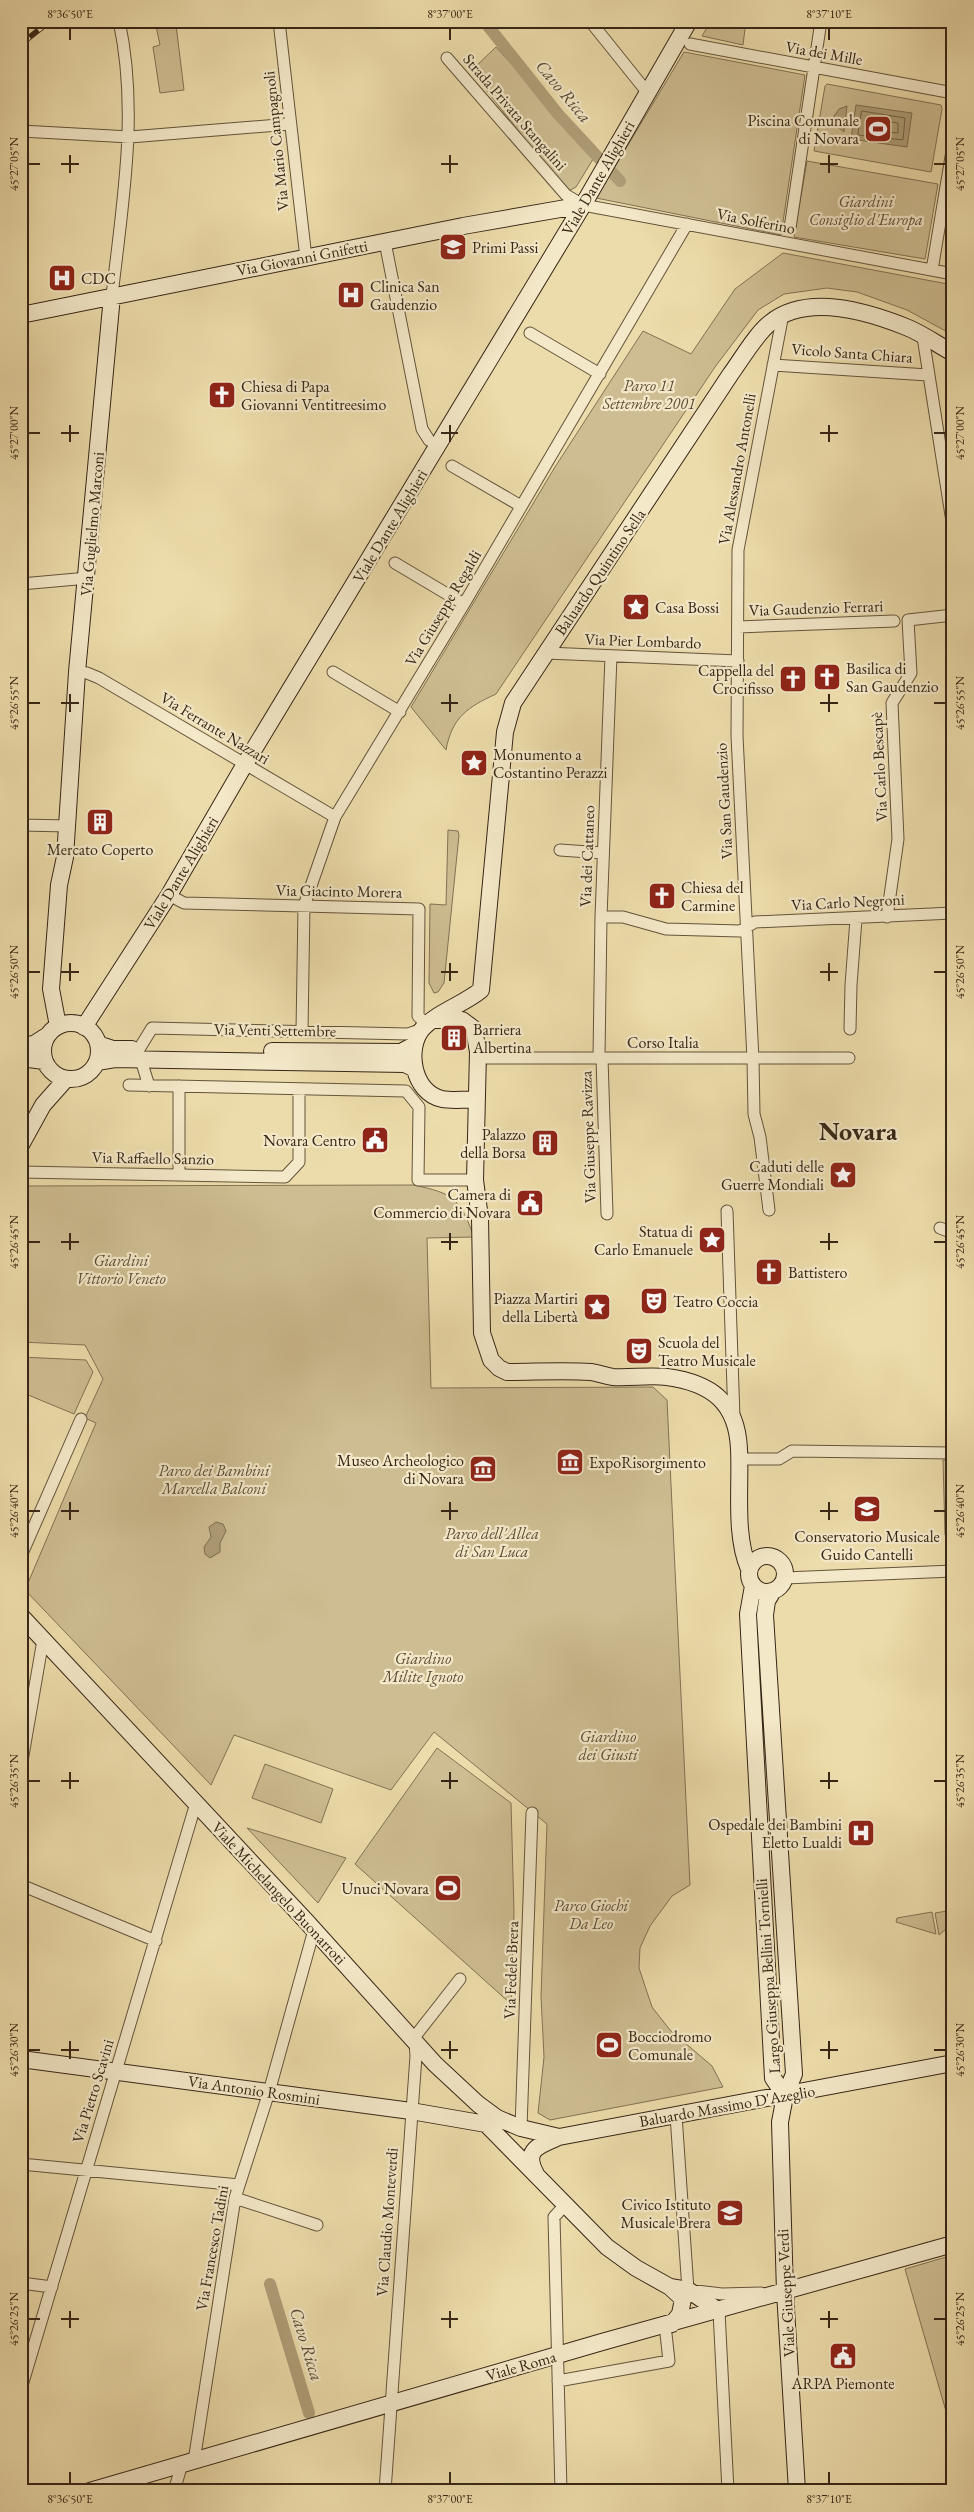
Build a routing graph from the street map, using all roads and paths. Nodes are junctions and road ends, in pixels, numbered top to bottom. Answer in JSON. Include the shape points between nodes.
{"nodes":[{"id":1,"x":119,"y":21,"type":"edge"},
{"id":2,"x":279,"y":21,"type":"edge"},
{"id":3,"x":590,"y":21,"type":"edge"},
{"id":4,"x":689,"y":21,"type":"edge"},
{"id":5,"x":821,"y":21,"type":"edge"},
{"id":6,"x":693,"y":45,"type":"dead end"},
{"id":7,"x":447,"y":58,"type":"dead end"},
{"id":8,"x":813,"y":68,"type":"junction"},
{"id":9,"x":647,"y":92,"type":"junction"},
{"id":10,"x":953,"y":93,"type":"edge"},
{"id":11,"x":290,"y":124,"type":"junction"},
{"id":12,"x":21,"y":131,"type":"edge"},
{"id":13,"x":130,"y":138,"type":"junction"},
{"id":14,"x":953,"y":145,"type":"edge"},
{"id":15,"x":583,"y":205,"type":"junction"},
{"id":16,"x":687,"y":224,"type":"junction"},
{"id":17,"x":790,"y":228,"type":"dead end"},
{"id":18,"x":385,"y":242,"type":"junction"},
{"id":19,"x":306,"y":258,"type":"junction"},
{"id":20,"x":932,"y":270,"type":"junction"},
{"id":21,"x":953,"y":274,"type":"edge"},
{"id":22,"x":112,"y":296,"type":"junction"},
{"id":23,"x":783,"y":314,"type":"junction"},
{"id":24,"x":21,"y":315,"type":"edge"},
{"id":25,"x":530,"y":333,"type":"dead end"},
{"id":26,"x":923,"y":336,"type":"junction"},
{"id":27,"x":953,"y":353,"type":"edge"},
{"id":28,"x":773,"y":365,"type":"junction"},
{"id":29,"x":600,"y":374,"type":"junction"},
{"id":30,"x":928,"y":374,"type":"junction"},
{"id":31,"x":438,"y":446,"type":"junction"},
{"id":32,"x":942,"y":459,"type":"junction"},
{"id":33,"x":953,"y":464,"type":"edge"},
{"id":34,"x":452,"y":466,"type":"dead end"},
{"id":35,"x":521,"y":506,"type":"junction"},
{"id":36,"x":953,"y":528,"type":"edge"},
{"id":37,"x":395,"y":563,"type":"dead end"},
{"id":38,"x":88,"y":578,"type":"junction"},
{"id":39,"x":21,"y":584,"type":"edge"},
{"id":40,"x":464,"y":604,"type":"junction"},
{"id":41,"x":953,"y":615,"type":"edge"},
{"id":42,"x":894,"y":621,"type":"dead end"},
{"id":43,"x":738,"y":626,"type":"junction"},
{"id":44,"x":546,"y":653,"type":"junction"},
{"id":45,"x":611,"y":656,"type":"junction"},
{"id":46,"x":738,"y":661,"type":"junction"},
{"id":47,"x":78,"y":672,"type":"junction"},
{"id":48,"x":333,"y":672,"type":"dead end"},
{"id":49,"x":400,"y":712,"type":"junction"},
{"id":50,"x":244,"y":764,"type":"junction"},
{"id":51,"x":335,"y":817,"type":"junction"},
{"id":52,"x":21,"y":825,"type":"edge"},
{"id":53,"x":68,"y":826,"type":"junction"},
{"id":54,"x":560,"y":850,"type":"dead end"},
{"id":55,"x":603,"y":853,"type":"junction"},
{"id":56,"x":169,"y":895,"type":"junction"},
{"id":57,"x":304,"y":906,"type":"junction"},
{"id":58,"x":953,"y":913,"type":"edge"},
{"id":59,"x":601,"y":917,"type":"junction"},
{"id":60,"x":887,"y":917,"type":"junction"},
{"id":61,"x":856,"y":919,"type":"junction"},
{"id":62,"x":747,"y":928,"type":"junction"},
{"id":63,"x":431,"y":1023,"type":"junction"},
{"id":64,"x":84,"y":1027,"type":"junction"},
{"id":65,"x":850,"y":1029,"type":"dead end"},
{"id":66,"x":53,"y":1031,"type":"junction"},
{"id":67,"x":302,"y":1031,"type":"junction"},
{"id":68,"x":98,"y":1044,"type":"junction"},
{"id":69,"x":414,"y":1045,"type":"junction"},
{"id":70,"x":21,"y":1046,"type":"edge"},
{"id":71,"x":140,"y":1055,"type":"junction"},
{"id":72,"x":21,"y":1058,"type":"edge"},
{"id":73,"x":478,"y":1058,"type":"junction"},
{"id":74,"x":600,"y":1058,"type":"junction"},
{"id":75,"x":848,"y":1058,"type":"dead end"},
{"id":76,"x":753,"y":1059,"type":"junction"},
{"id":77,"x":97,"y":1062,"type":"junction"},
{"id":78,"x":46,"y":1064,"type":"junction"},
{"id":79,"x":415,"y":1069,"type":"junction"},
{"id":80,"x":66,"y":1079,"type":"junction"},
{"id":81,"x":129,"y":1085,"type":"dead end"},
{"id":82,"x":150,"y":1086,"type":"junction"},
{"id":83,"x":179,"y":1086,"type":"junction"},
{"id":84,"x":299,"y":1089,"type":"junction"},
{"id":85,"x":476,"y":1100,"type":"junction"},
{"id":86,"x":43,"y":1105,"type":"junction"},
{"id":87,"x":21,"y":1145,"type":"edge"},
{"id":88,"x":21,"y":1172,"type":"edge"},
{"id":89,"x":178,"y":1175,"type":"junction"},
{"id":90,"x":475,"y":1180,"type":"junction"},
{"id":91,"x":770,"y":1210,"type":"dead end"},
{"id":92,"x":727,"y":1211,"type":"dead end"},
{"id":93,"x":607,"y":1214,"type":"dead end"},
{"id":94,"x":940,"y":1228,"type":"dead end"},
{"id":95,"x":953,"y":1233,"type":"edge"},
{"id":96,"x":81,"y":1419,"type":"dead end"},
{"id":97,"x":734,"y":1419,"type":"junction"},
{"id":98,"x":953,"y":1453,"type":"edge"},
{"id":99,"x":739,"y":1459,"type":"junction"},
{"id":100,"x":741,"y":1535,"type":"junction"},
{"id":101,"x":21,"y":1556,"type":"edge"},
{"id":102,"x":761,"y":1556,"type":"junction"},
{"id":103,"x":749,"y":1569,"type":"junction"},
{"id":104,"x":947,"y":1572,"type":"edge"},
{"id":105,"x":785,"y":1578,"type":"junction"},
{"id":106,"x":753,"y":1586,"type":"junction"},
{"id":107,"x":773,"y":1591,"type":"junction"},
{"id":108,"x":21,"y":1616,"type":"edge"},
{"id":109,"x":43,"y":1640,"type":"junction"},
{"id":110,"x":21,"y":1767,"type":"edge"},
{"id":111,"x":196,"y":1803,"type":"junction"},
{"id":112,"x":532,"y":1813,"type":"dead end"},
{"id":113,"x":21,"y":1885,"type":"edge"},
{"id":114,"x":314,"y":1930,"type":"junction"},
{"id":115,"x":156,"y":1940,"type":"junction"},
{"id":116,"x":460,"y":1979,"type":"dead end"},
{"id":117,"x":414,"y":2041,"type":"junction"},
{"id":118,"x":792,"y":2044,"type":"junction"},
{"id":119,"x":771,"y":2046,"type":"junction"},
{"id":120,"x":21,"y":2058,"type":"edge"},
{"id":121,"x":953,"y":2063,"type":"edge"},
{"id":122,"x":116,"y":2071,"type":"junction"},
{"id":123,"x":269,"y":2092,"type":"junction"},
{"id":124,"x":785,"y":2096,"type":"junction"},
{"id":125,"x":411,"y":2111,"type":"junction"},
{"id":126,"x":676,"y":2115,"type":"junction"},
{"id":127,"x":521,"y":2128,"type":"junction"},
{"id":128,"x":559,"y":2137,"type":"junction"},
{"id":129,"x":21,"y":2164,"type":"edge"},
{"id":130,"x":87,"y":2170,"type":"junction"},
{"id":131,"x":538,"y":2178,"type":"junction"},
{"id":132,"x":239,"y":2185,"type":"junction"},
{"id":133,"x":235,"y":2198,"type":"junction"},
{"id":134,"x":565,"y":2205,"type":"junction"},
{"id":135,"x":317,"y":2225,"type":"dead end"},
{"id":136,"x":953,"y":2244,"type":"edge"},
{"id":137,"x":21,"y":2283,"type":"edge"},
{"id":138,"x":784,"y":2285,"type":"junction"},
{"id":139,"x":52,"y":2287,"type":"junction"},
{"id":140,"x":670,"y":2287,"type":"junction"},
{"id":141,"x":688,"y":2290,"type":"junction"},
{"id":142,"x":719,"y":2311,"type":"junction"},
{"id":143,"x":668,"y":2324,"type":"junction"},
{"id":144,"x":557,"y":2355,"type":"junction"},
{"id":145,"x":558,"y":2382,"type":"junction"},
{"id":146,"x":21,"y":2389,"type":"edge"},
{"id":147,"x":392,"y":2403,"type":"junction"},
{"id":148,"x":188,"y":2462,"type":"junction"},
{"id":149,"x":90,"y":2491,"type":"edge"},
{"id":150,"x":174,"y":2491,"type":"edge"},
{"id":151,"x":385,"y":2491,"type":"edge"},
{"id":152,"x":561,"y":2491,"type":"edge"},
{"id":153,"x":728,"y":2491,"type":"edge"},
{"id":154,"x":796,"y":2491,"type":"edge"}],
"edges":[{"from":1,"to":13,"type":"street","name":"Via Guglielmo Marconi","via":[[127,57]]},
{"from":2,"to":11,"type":"street","name":"Via Mario Campagnoli"},
{"from":3,"to":9,"type":"street"},
{"from":4,"to":9,"type":"street","name":"Viale Dante Alighieri"},
{"from":5,"to":8,"type":"street"},
{"from":6,"to":8,"type":"street","name":"Via dei Mille"},
{"from":7,"to":15,"type":"street","name":"Strada Privata Stangalini","via":[[566,195]]},
{"from":8,"to":10,"type":"street","name":"Via dei Mille"},
{"from":8,"to":17,"type":"street"},
{"from":9,"to":15,"type":"street","name":"Viale Dante Alighieri"},
{"from":11,"to":13,"type":"street"},
{"from":11,"to":19,"type":"street","name":"Via Mario Campagnoli"},
{"from":12,"to":13,"type":"street"},
{"from":13,"to":22,"type":"street","name":"Via Guglielmo Marconi"},
{"from":14,"to":20,"type":"street"},
{"from":15,"to":16,"type":"street","name":"Via Solferino"},
{"from":15,"to":18,"type":"street","name":"Via Giovanni Gnifetti"},
{"from":15,"to":31,"type":"street","name":"Viale Dante Alighieri"},
{"from":16,"to":20,"type":"street","name":"Via Solferino"},
{"from":16,"to":29,"type":"street","name":"Via Giuseppe Regaldi"},
{"from":18,"to":19,"type":"street","name":"Via Giovanni Gnifetti"},
{"from":18,"to":31,"type":"street","via":[[422,429]]},
{"from":19,"to":22,"type":"street","name":"Via Giovanni Gnifetti"},
{"from":20,"to":21,"type":"street","name":"Via Solferino"},
{"from":22,"to":24,"type":"street","name":"Via Giovanni Gnifetti"},
{"from":22,"to":38,"type":"street","name":"Via Guglielmo Marconi"},
{"from":23,"to":26,"type":"street","via":[[833,307],[907,327]]},
{"from":23,"to":28,"type":"street","name":"Via Alessandro Antonelli"},
{"from":23,"to":44,"type":"street","name":"Baluardo Quintino Sella","via":[[768,324],[730,375]]},
{"from":25,"to":29,"type":"street"},
{"from":26,"to":27,"type":"street"},
{"from":26,"to":30,"type":"street"},
{"from":28,"to":30,"type":"street","name":"Vicolo Santa Chiara"},
{"from":28,"to":43,"type":"street","name":"Via Alessandro Antonelli","via":[[738,550]]},
{"from":29,"to":35,"type":"street","name":"Via Giuseppe Regaldi"},
{"from":30,"to":32,"type":"street"},
{"from":31,"to":50,"type":"street","name":"Viale Dante Alighieri"},
{"from":32,"to":33,"type":"street"},
{"from":32,"to":36,"type":"street"},
{"from":34,"to":35,"type":"street"},
{"from":35,"to":40,"type":"street","name":"Via Giuseppe Regaldi"},
{"from":37,"to":40,"type":"street"},
{"from":38,"to":39,"type":"street"},
{"from":38,"to":47,"type":"street","name":"Via Guglielmo Marconi"},
{"from":40,"to":49,"type":"street","name":"Via Giuseppe Regaldi"},
{"from":41,"to":60,"type":"street","name":"Via Carlo Bescapè","via":[[908,620],[911,673],[892,703],[898,839]]},
{"from":42,"to":43,"type":"street","name":"Via Gaudenzio Ferrari"},
{"from":43,"to":46,"type":"street","name":"Via Alessandro Antonelli"},
{"from":44,"to":45,"type":"street","name":"Via Pier Lombardo"},
{"from":44,"to":63,"type":"street","name":"Baluardo Quintino Sella","via":[[513,703],[504,732],[481,990]]},
{"from":45,"to":46,"type":"street","name":"Via Pier Lombardo"},
{"from":45,"to":55,"type":"street","name":"Via dei Cattaneo"},
{"from":46,"to":62,"type":"street","name":"Via San Gaudenzio","via":[[737,736]]},
{"from":47,"to":50,"type":"street","name":"Via Ferrante Nazzari","via":[[99,678]]},
{"from":47,"to":53,"type":"street","name":"Via Guglielmo Marconi"},
{"from":48,"to":49,"type":"street"},
{"from":49,"to":51,"type":"street","name":"Via Giuseppe Regaldi"},
{"from":50,"to":51,"type":"street","name":"Via Ferrante Nazzari"},
{"from":50,"to":56,"type":"street","name":"Viale Dante Alighieri"},
{"from":51,"to":57,"type":"street","name":"Via Giuseppe Regaldi"},
{"from":52,"to":53,"type":"street"},
{"from":53,"to":66,"type":"street","name":"Via Guglielmo Marconi","via":[[59,885],[51,989]]},
{"from":54,"to":55,"type":"street"},
{"from":55,"to":59,"type":"street","name":"Via dei Cattaneo"},
{"from":56,"to":57,"type":"street","name":"Via Giacinto Morera","via":[[184,903]]},
{"from":56,"to":64,"type":"street","name":"Viale Dante Alighieri"},
{"from":57,"to":63,"type":"street","name":"Via Giacinto Morera","via":[[419,909],[418,1016]]},
{"from":57,"to":67,"type":"street","name":"Via Giuseppe Regaldi"},
{"from":58,"to":60,"type":"street","name":"Via Carlo Negroni"},
{"from":59,"to":62,"type":"street","name":"Via Carlo Negroni","via":[[622,917],[666,929],[740,931]]},
{"from":59,"to":74,"type":"street","name":"Via dei Cattaneo"},
{"from":60,"to":61,"type":"street","name":"Via Carlo Negroni"},
{"from":61,"to":62,"type":"street","name":"Via Carlo Negroni","via":[[755,922]]},
{"from":61,"to":65,"type":"street"},
{"from":62,"to":76,"type":"street","name":"Via San Gaudenzio"},
{"from":63,"to":67,"type":"street","name":"Via Venti Settembre","via":[[408,1034]]},
{"from":63,"to":69,"type":"street"},
{"from":63,"to":73,"type":"street","via":[[462,1020],[470,1024],[474,1030]]},
{"from":64,"to":66,"type":"street","via":[[71,1023]]},
{"from":64,"to":68,"type":"street","via":[[95,1036]]},
{"from":66,"to":70,"type":"street","via":[[34,1044]]},
{"from":66,"to":78,"type":"street","via":[[43,1045]]},
{"from":67,"to":71,"type":"street","name":"Via Venti Settembre","via":[[152,1028]]},
{"from":68,"to":71,"type":"street","name":"Via Venti Settembre"},
{"from":68,"to":77,"type":"street"},
{"from":69,"to":71,"type":"street","name":"Via Venti Settembre","via":[[401,1052]]},
{"from":69,"to":79,"type":"street"},
{"from":71,"to":77,"type":"street","name":"Via Venti Settembre"},
{"from":71,"to":79,"type":"street","name":"Via Venti Settembre","via":[[405,1064]]},
{"from":71,"to":82,"type":"street"},
{"from":72,"to":78,"type":"street"},
{"from":73,"to":74,"type":"street","name":"Corso Italia"},
{"from":73,"to":85,"type":"street"},
{"from":74,"to":76,"type":"street","name":"Corso Italia"},
{"from":74,"to":93,"type":"street","name":"Via Giuseppe Ravizza"},
{"from":75,"to":76,"type":"street","name":"Corso Italia"},
{"from":76,"to":91,"type":"street","name":"Via San Gaudenzio","via":[[754,1114]]},
{"from":77,"to":80,"type":"street","via":[[86,1076]]},
{"from":78,"to":80,"type":"street","via":[[53,1073]]},
{"from":78,"to":86,"type":"street"},
{"from":79,"to":85,"type":"street","via":[[417,1078],[433,1096]]},
{"from":80,"to":86,"type":"street"},
{"from":81,"to":82,"type":"street"},
{"from":82,"to":83,"type":"street"},
{"from":83,"to":84,"type":"street"},
{"from":83,"to":89,"type":"street"},
{"from":84,"to":89,"type":"street","name":"Via Raffaello Sanzio","via":[[299,1162],[285,1176]]},
{"from":84,"to":90,"type":"street","via":[[408,1094],[419,1107],[418,1180]]},
{"from":85,"to":90,"type":"street"},
{"from":86,"to":87,"type":"street"},
{"from":88,"to":89,"type":"street","name":"Via Raffaello Sanzio"},
{"from":90,"to":97,"type":"street","via":[[480,1218],[482,1333],[491,1360],[499,1368],[507,1372],[591,1372],[613,1377],[666,1377],[693,1383],[716,1394],[725,1402]]},
{"from":92,"to":97,"type":"street"},
{"from":94,"to":95,"type":"street"},
{"from":96,"to":101,"type":"street"},
{"from":97,"to":99,"type":"street"},
{"from":98,"to":99,"type":"street","via":[[792,1451],[779,1459]]},
{"from":99,"to":100,"type":"street"},
{"from":100,"to":102,"type":"street","via":[[751,1541]]},
{"from":100,"to":103,"type":"street"},
{"from":102,"to":103,"type":"street"},
{"from":102,"to":105,"type":"street","via":[[770,1555],[779,1560],[785,1568]]},
{"from":103,"to":106,"type":"street"},
{"from":104,"to":105,"type":"street"},
{"from":105,"to":107,"type":"street","via":[[783,1584]]},
{"from":106,"to":107,"type":"street","via":[[762,1592]]},
{"from":106,"to":119,"type":"street","name":"Largo Giuseppa Bellini Tornielli","via":[[748,1614]]},
{"from":107,"to":118,"type":"street","name":"Largo Giuseppa Bellini Tornielli","via":[[767,1601],[765,1615]]},
{"from":108,"to":109,"type":"street","name":"Viale Michelangelo Buonarroti"},
{"from":109,"to":110,"type":"street"},
{"from":109,"to":111,"type":"street","name":"Viale Michelangelo Buonarroti"},
{"from":111,"to":114,"type":"street","name":"Viale Michelangelo Buonarroti"},
{"from":111,"to":115,"type":"street","name":"Via Pietro Scavini"},
{"from":112,"to":127,"type":"street","name":"Via Fedele Brera"},
{"from":113,"to":115,"type":"street"},
{"from":114,"to":117,"type":"street","name":"Viale Michelangelo Buonarroti"},
{"from":114,"to":123,"type":"street","name":"Via Francesco Tadini"},
{"from":115,"to":122,"type":"street","name":"Via Pietro Scavini"},
{"from":116,"to":117,"type":"street"},
{"from":117,"to":125,"type":"street","name":"Via Claudio Monteverdi"},
{"from":117,"to":127,"type":"street","name":"Viale Michelangelo Buonarroti","via":[[478,2104],[497,2118]]},
{"from":118,"to":119,"type":"street","via":[[785,2050]]},
{"from":118,"to":124,"type":"street","name":"Largo Giuseppa Bellini Tornielli","via":[[794,2075]]},
{"from":119,"to":124,"type":"street","name":"Largo Giuseppa Bellini Tornielli","via":[[773,2078]]},
{"from":120,"to":122,"type":"street","name":"Via Antonio Rosmini"},
{"from":121,"to":124,"type":"street","name":"Baluardo Massimo D'Azeglio"},
{"from":122,"to":123,"type":"street","name":"Via Antonio Rosmini"},
{"from":122,"to":130,"type":"street","name":"Via Pietro Scavini"},
{"from":123,"to":125,"type":"street","name":"Via Antonio Rosmini"},
{"from":123,"to":132,"type":"street","name":"Via Francesco Tadini"},
{"from":124,"to":126,"type":"street","name":"Baluardo Massimo D'Azeglio"},
{"from":124,"to":138,"type":"street","name":"Viale Giuseppe Verdi","via":[[780,2122]]},
{"from":125,"to":131,"type":"street","name":"Via Antonio Rosmini","via":[[486,2124]]},
{"from":125,"to":147,"type":"street","name":"Via Claudio Monteverdi"},
{"from":126,"to":128,"type":"street","name":"Baluardo Massimo D'Azeglio"},
{"from":126,"to":141,"type":"street"},
{"from":127,"to":128,"type":"street","name":"Viale Michelangelo Buonarroti"},
{"from":128,"to":131,"type":"street","name":"Baluardo Massimo D'Azeglio","via":[[532,2152],[530,2159]]},
{"from":129,"to":130,"type":"street"},
{"from":130,"to":132,"type":"street"},
{"from":130,"to":139,"type":"street","name":"Via Pietro Scavini"},
{"from":131,"to":134,"type":"street"},
{"from":132,"to":133,"type":"street","name":"Via Francesco Tadini"},
{"from":133,"to":135,"type":"street"},
{"from":133,"to":148,"type":"street","name":"Via Francesco Tadini"},
{"from":134,"to":140,"type":"street","via":[[606,2247]]},
{"from":134,"to":144,"type":"street","via":[[554,2217]]},
{"from":136,"to":138,"type":"street","name":"Viale Roma"},
{"from":137,"to":139,"type":"street"},
{"from":138,"to":141,"type":"street","name":"Viale Roma","via":[[761,2293],[722,2294]]},
{"from":138,"to":142,"type":"street","name":"Viale Roma"},
{"from":138,"to":154,"type":"street","name":"Viale Giuseppe Verdi"},
{"from":139,"to":146,"type":"street","name":"Via Pietro Scavini"},
{"from":140,"to":141,"type":"street"},
{"from":140,"to":143,"type":"street","via":[[683,2299],[684,2305]]},
{"from":141,"to":142,"type":"street"},
{"from":142,"to":143,"type":"street","name":"Viale Roma"},
{"from":142,"to":153,"type":"street"},
{"from":143,"to":144,"type":"street","name":"Viale Roma"},
{"from":143,"to":145,"type":"street","via":[[669,2361]]},
{"from":144,"to":145,"type":"street"},
{"from":144,"to":147,"type":"street","name":"Viale Roma"},
{"from":145,"to":152,"type":"street"},
{"from":147,"to":148,"type":"street","name":"Viale Roma"},
{"from":147,"to":151,"type":"street","name":"Via Claudio Monteverdi"},
{"from":148,"to":149,"type":"street","name":"Viale Roma"},
{"from":148,"to":150,"type":"street","name":"Via Francesco Tadini"}]}
